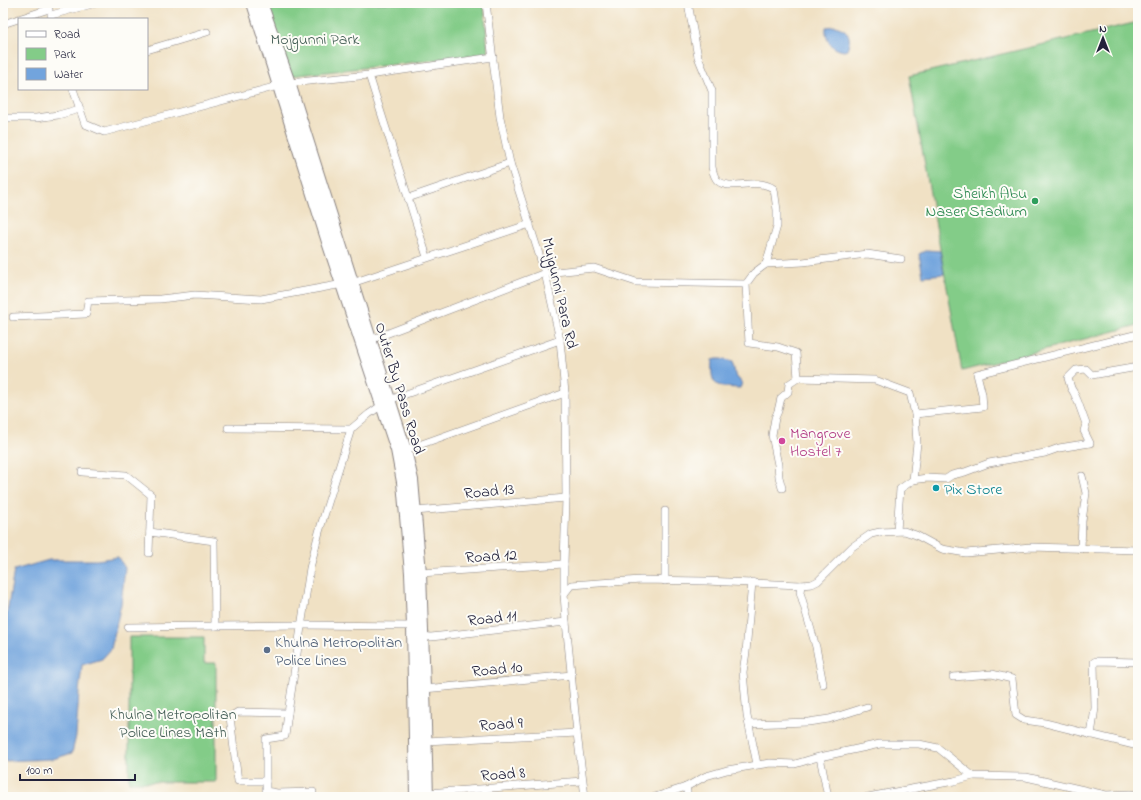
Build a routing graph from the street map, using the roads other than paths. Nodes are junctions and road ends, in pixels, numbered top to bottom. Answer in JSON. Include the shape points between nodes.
{"nodes":[{"id":1,"x":96,"y":3,"type":"edge"},
{"id":2,"x":253,"y":3,"type":"edge"},
{"id":3,"x":261,"y":3,"type":"edge"},
{"id":4,"x":486,"y":3,"type":"edge"},
{"id":5,"x":688,"y":3,"type":"edge"},
{"id":6,"x":50,"y":12,"type":"edge"},
{"id":7,"x":26,"y":18,"type":"edge"},
{"id":8,"x":18,"y":20,"type":"edge"},
{"id":9,"x":3,"y":24,"type":"edge"},
{"id":10,"x":207,"y":32,"type":"dead end"},
{"id":11,"x":148,"y":50,"type":"edge"},
{"id":12,"x":493,"y":57,"type":"junction"},
{"id":13,"x":369,"y":75,"type":"junction"},
{"id":14,"x":284,"y":85,"type":"junction"},
{"id":15,"x":73,"y":90,"type":"edge"},
{"id":16,"x":80,"y":109,"type":"junction"},
{"id":17,"x":3,"y":118,"type":"edge"},
{"id":18,"x":510,"y":163,"type":"junction"},
{"id":19,"x":408,"y":198,"type":"junction"},
{"id":20,"x":530,"y":224,"type":"junction"},
{"id":21,"x":427,"y":257,"type":"junction"},
{"id":22,"x":901,"y":259,"type":"dead end"},
{"id":23,"x":766,"y":264,"type":"junction"},
{"id":24,"x":545,"y":273,"type":"junction"},
{"id":25,"x":347,"y":284,"type":"junction"},
{"id":26,"x":746,"y":284,"type":"junction"},
{"id":27,"x":13,"y":317,"type":"dead end"},
{"id":28,"x":1138,"y":334,"type":"edge"},
{"id":29,"x":370,"y":340,"type":"junction"},
{"id":30,"x":560,"y":340,"type":"junction"},
{"id":31,"x":1138,"y":367,"type":"edge"},
{"id":32,"x":798,"y":378,"type":"junction"},
{"id":33,"x":565,"y":393,"type":"junction"},
{"id":34,"x":385,"y":402,"type":"junction"},
{"id":35,"x":915,"y":414,"type":"junction"},
{"id":36,"x":228,"y":428,"type":"dead end"},
{"id":37,"x":351,"y":429,"type":"junction"},
{"id":38,"x":405,"y":450,"type":"junction"},
{"id":39,"x":82,"y":472,"type":"dead end"},
{"id":40,"x":1082,"y":476,"type":"dead end"},
{"id":41,"x":913,"y":480,"type":"junction"},
{"id":42,"x":782,"y":488,"type":"dead end"},
{"id":43,"x":566,"y":498,"type":"junction"},
{"id":44,"x":415,"y":511,"type":"junction"},
{"id":45,"x":665,"y":511,"type":"dead end"},
{"id":46,"x":897,"y":531,"type":"junction"},
{"id":47,"x":150,"y":532,"type":"junction"},
{"id":48,"x":1081,"y":549,"type":"junction"},
{"id":49,"x":1138,"y":550,"type":"edge"},
{"id":50,"x":149,"y":553,"type":"dead end"},
{"id":51,"x":564,"y":564,"type":"junction"},
{"id":52,"x":420,"y":573,"type":"junction"},
{"id":53,"x":665,"y":580,"type":"junction"},
{"id":54,"x":752,"y":582,"type":"junction"},
{"id":55,"x":801,"y":585,"type":"junction"},
{"id":56,"x":564,"y":594,"type":"junction"},
{"id":57,"x":566,"y":622,"type":"junction"},
{"id":58,"x":302,"y":625,"type":"junction"},
{"id":59,"x":215,"y":626,"type":"junction"},
{"id":60,"x":413,"y":626,"type":"junction"},
{"id":61,"x":128,"y":627,"type":"dead end"},
{"id":62,"x":422,"y":636,"type":"junction"},
{"id":63,"x":1138,"y":662,"type":"edge"},
{"id":64,"x":572,"y":675,"type":"junction"},
{"id":65,"x":953,"y":677,"type":"dead end"},
{"id":66,"x":823,"y":684,"type":"dead end"},
{"id":67,"x":424,"y":688,"type":"junction"},
{"id":68,"x":867,"y":707,"type":"dead end"},
{"id":69,"x":288,"y":713,"type":"junction"},
{"id":70,"x":749,"y":724,"type":"junction"},
{"id":71,"x":577,"y":733,"type":"junction"},
{"id":72,"x":1091,"y":735,"type":"junction"},
{"id":73,"x":426,"y":741,"type":"junction"},
{"id":74,"x":1138,"y":746,"type":"edge"},
{"id":75,"x":820,"y":757,"type":"junction"},
{"id":76,"x":757,"y":764,"type":"junction"},
{"id":77,"x":973,"y":776,"type":"junction"},
{"id":78,"x":266,"y":781,"type":"junction"},
{"id":79,"x":582,"y":781,"type":"junction"},
{"id":80,"x":686,"y":787,"type":"junction"},
{"id":81,"x":313,"y":792,"type":"dead end"},
{"id":82,"x":277,"y":795,"type":"edge"},
{"id":83,"x":1138,"y":795,"type":"edge"},
{"id":84,"x":423,"y":796,"type":"edge"},
{"id":85,"x":585,"y":797,"type":"edge"},
{"id":86,"x":655,"y":797,"type":"edge"},
{"id":87,"x":688,"y":797,"type":"edge"},
{"id":88,"x":828,"y":797,"type":"edge"},
{"id":89,"x":868,"y":797,"type":"edge"}],
"edges":[{"from":1,"to":6,"type":"street"},
{"from":2,"to":14,"type":"main road","name":"Outer By Pass Road"},
{"from":3,"to":14,"type":"main road","name":"Outer By Pass Road"},
{"from":4,"to":12,"type":"street","name":"Mujgunni Para Rd"},
{"from":5,"to":23,"type":"street","via":[[698,57],[712,91],[714,176],[719,182],[728,185],[758,183],[768,184],[774,189],[777,226]]},
{"from":6,"to":7,"type":"street"},
{"from":8,"to":9,"type":"street"},
{"from":10,"to":11,"type":"street"},
{"from":12,"to":13,"type":"street"},
{"from":12,"to":18,"type":"street","name":"Mujgunni Para Rd","via":[[500,117]]},
{"from":13,"to":14,"type":"street"},
{"from":13,"to":19,"type":"street"},
{"from":14,"to":16,"type":"street","via":[[104,132],[85,124]]},
{"from":14,"to":25,"type":"main road","name":"Outer By Pass Road"},
{"from":15,"to":16,"type":"street"},
{"from":16,"to":17,"type":"street","via":[[36,118]]},
{"from":18,"to":19,"type":"street"},
{"from":18,"to":20,"type":"street","name":"Mujgunni Para Rd"},
{"from":19,"to":21,"type":"street"},
{"from":20,"to":21,"type":"street"},
{"from":20,"to":24,"type":"street","name":"Mujgunni Para Rd"},
{"from":21,"to":25,"type":"street"},
{"from":22,"to":23,"type":"street","via":[[867,254]]},
{"from":23,"to":26,"type":"street","via":[[754,273]]},
{"from":24,"to":26,"type":"street","via":[[594,268],[636,282]]},
{"from":24,"to":29,"type":"street"},
{"from":24,"to":30,"type":"street","name":"Mujgunni Para Rd"},
{"from":25,"to":27,"type":"street","via":[[261,299],[195,294],[160,299],[88,301],[86,314]]},
{"from":25,"to":29,"type":"main road","name":"Outer By Pass Road"},
{"from":25,"to":34,"type":"main road","name":"Outer By Pass Road"},
{"from":26,"to":32,"type":"street","via":[[749,343],[796,353]]},
{"from":28,"to":35,"type":"street","via":[[977,374],[983,407]]},
{"from":29,"to":34,"type":"main road","name":"Outer By Pass Road"},
{"from":30,"to":33,"type":"street","name":"Mujgunni Para Rd"},
{"from":30,"to":34,"type":"street"},
{"from":31,"to":41,"type":"street","via":[[1092,375],[1086,369],[1081,369],[1076,370],[1068,378],[1086,424],[1084,431],[1090,443],[989,463],[952,474],[946,479]]},
{"from":32,"to":35,"type":"street","via":[[876,380],[910,393]]},
{"from":32,"to":42,"type":"street","via":[[789,384],[788,392],[781,398],[772,435]]},
{"from":33,"to":38,"type":"street"},
{"from":33,"to":43,"type":"street","name":"Mujgunni Para Rd"},
{"from":34,"to":37,"type":"street"},
{"from":34,"to":38,"type":"main road","name":"Outer By Pass Road"},
{"from":34,"to":60,"type":"main road","name":"Outer By Pass Road","via":[[403,482]]},
{"from":35,"to":41,"type":"street","via":[[917,443]]},
{"from":36,"to":37,"type":"street"},
{"from":37,"to":58,"type":"street","via":[[319,532],[310,568]]},
{"from":38,"to":44,"type":"main road","name":"Outer By Pass Road","via":[[412,480]]},
{"from":39,"to":47,"type":"street","via":[[126,475],[151,495]]},
{"from":40,"to":48,"type":"street","via":[[1086,494]]},
{"from":41,"to":46,"type":"street","via":[[900,489]]},
{"from":43,"to":44,"type":"street","name":"Road 13"},
{"from":43,"to":51,"type":"street","name":"Mujgunni Para Rd"},
{"from":44,"to":52,"type":"main road","name":"Outer By Pass Road"},
{"from":45,"to":53,"type":"street"},
{"from":46,"to":48,"type":"street","via":[[916,535],[942,549],[961,553],[1031,547]]},
{"from":46,"to":55,"type":"street","via":[[870,534],[852,547],[818,581]]},
{"from":47,"to":50,"type":"street"},
{"from":47,"to":59,"type":"street","via":[[214,541]]},
{"from":48,"to":49,"type":"street"},
{"from":51,"to":52,"type":"street","name":"Road 12"},
{"from":51,"to":56,"type":"street","name":"Mujgunni Para Rd"},
{"from":52,"to":62,"type":"main road","name":"Outer By Pass Road"},
{"from":53,"to":54,"type":"street"},
{"from":53,"to":56,"type":"street","via":[[571,585]]},
{"from":54,"to":55,"type":"street"},
{"from":54,"to":70,"type":"street","via":[[743,672]]},
{"from":55,"to":66,"type":"street","via":[[800,592],[816,646]]},
{"from":56,"to":57,"type":"street","name":"Mujgunni Para Rd"},
{"from":57,"to":62,"type":"street","name":"Road 11","via":[[431,638]]},
{"from":57,"to":64,"type":"street","name":"Mujgunni Para Rd"},
{"from":58,"to":59,"type":"street"},
{"from":58,"to":60,"type":"street"},
{"from":58,"to":69,"type":"street"},
{"from":59,"to":61,"type":"street"},
{"from":60,"to":84,"type":"main road","name":"Outer By Pass Road"},
{"from":62,"to":67,"type":"main road","name":"Outer By Pass Road"},
{"from":63,"to":72,"type":"street","via":[[1094,662],[1095,708]]},
{"from":64,"to":67,"type":"street","name":"Road 10"},
{"from":64,"to":71,"type":"street","name":"Mujgunni Para Rd"},
{"from":65,"to":72,"type":"street","via":[[992,674],[1012,679],[1016,715],[1024,720]]},
{"from":67,"to":73,"type":"main road","name":"Outer By Pass Road"},
{"from":68,"to":70,"type":"street","via":[[808,722]]},
{"from":69,"to":78,"type":"street","via":[[285,736],[266,739]]},
{"from":69,"to":78,"type":"street","via":[[238,712],[230,717],[238,781]]},
{"from":70,"to":76,"type":"street"},
{"from":71,"to":73,"type":"street","name":"Road 9"},
{"from":71,"to":79,"type":"street","name":"Mujgunni Para Rd"},
{"from":72,"to":74,"type":"street"},
{"from":73,"to":84,"type":"main road","name":"Outer By Pass Road"},
{"from":75,"to":76,"type":"street","via":[[795,764]]},
{"from":75,"to":77,"type":"street","via":[[880,744],[919,744],[938,748]]},
{"from":75,"to":88,"type":"street"},
{"from":76,"to":80,"type":"street","via":[[706,776]]},
{"from":77,"to":83,"type":"street","via":[[1026,777],[1106,795]]},
{"from":77,"to":89,"type":"street"},
{"from":78,"to":82,"type":"street","via":[[266,791]]},
{"from":79,"to":84,"type":"street","name":"Road 8"},
{"from":79,"to":85,"type":"street","name":"Mujgunni Para Rd"},
{"from":80,"to":86,"type":"street"},
{"from":80,"to":87,"type":"street"},
{"from":81,"to":82,"type":"street"}]}
